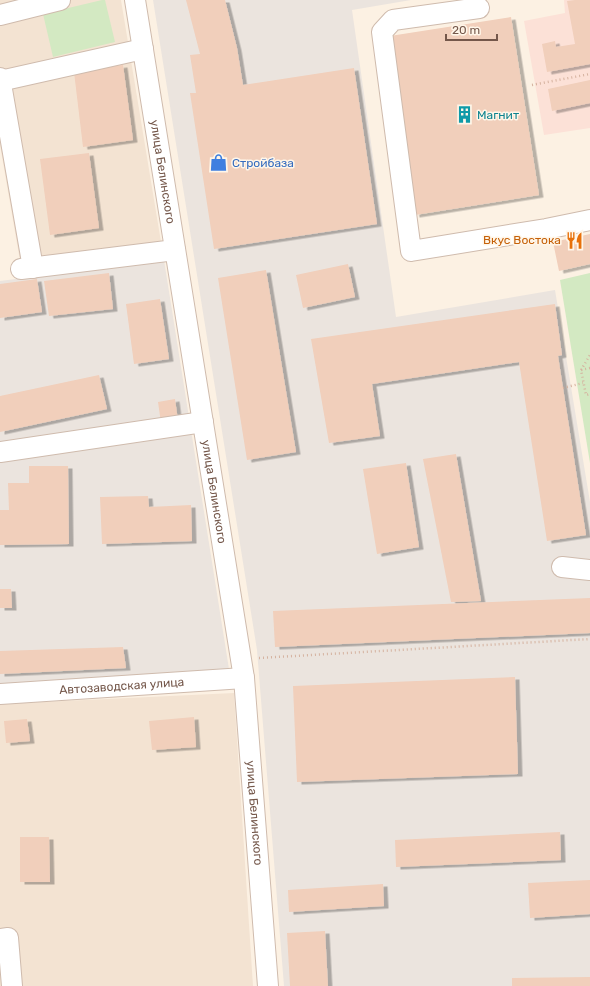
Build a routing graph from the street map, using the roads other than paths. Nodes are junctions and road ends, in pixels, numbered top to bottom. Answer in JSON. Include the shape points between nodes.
{"nodes":[{"id":1,"x":60,"y":0,"type":"edge"},
{"id":2,"x":135,"y":0,"type":"edge"},
{"id":3,"x":478,"y":8,"type":"dead end"},
{"id":4,"x":0,"y":15,"type":"edge"},
{"id":5,"x":143,"y":49,"type":"junction"},
{"id":6,"x":0,"y":79,"type":"edge"},
{"id":7,"x":590,"y":220,"type":"edge"},
{"id":8,"x":175,"y":250,"type":"junction"},
{"id":9,"x":202,"y":422,"type":"junction"},
{"id":10,"x":0,"y":452,"type":"edge"},
{"id":11,"x":562,"y":567,"type":"dead end"},
{"id":12,"x":590,"y":570,"type":"edge"},
{"id":13,"x":242,"y":669,"type":"junction"},
{"id":14,"x":0,"y":694,"type":"edge"},
{"id":15,"x":0,"y":939,"type":"edge"},
{"id":16,"x":12,"y":986,"type":"edge"},
{"id":17,"x":268,"y":986,"type":"edge"}],
"edges":[{"from":1,"to":4,"type":"street"},
{"from":2,"to":5,"type":"street","name":"улица Белинского"},
{"from":3,"to":7,"type":"street","via":[[393,20],[382,32],[411,251]]},
{"from":5,"to":6,"type":"street"},
{"from":5,"to":8,"type":"street","name":"улица Белинского"},
{"from":6,"to":8,"type":"street","via":[[27,269]]},
{"from":8,"to":9,"type":"street","name":"улица Белинского"},
{"from":9,"to":10,"type":"street"},
{"from":9,"to":13,"type":"street","name":"улица Белинского"},
{"from":11,"to":12,"type":"street"},
{"from":13,"to":14,"type":"street","name":"Автозаводская улица"},
{"from":13,"to":17,"type":"street","name":"улица Белинского"},
{"from":15,"to":16,"type":"street","via":[[8,938]]}]}
